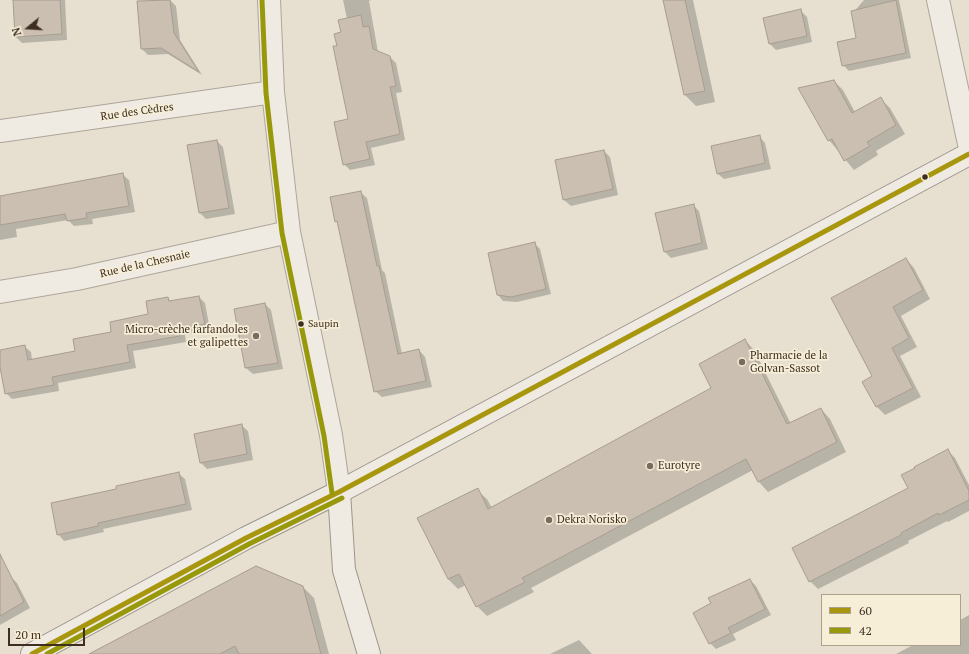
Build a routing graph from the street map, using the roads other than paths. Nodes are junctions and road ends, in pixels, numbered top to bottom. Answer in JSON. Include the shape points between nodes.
{"nodes":[{"id":1,"x":269,"y":0,"type":"edge"},
{"id":2,"x":938,"y":0,"type":"edge"},
{"id":3,"x":273,"y":92,"type":"junction"},
{"id":4,"x":0,"y":131,"type":"edge"},
{"id":5,"x":969,"y":144,"type":"edge"},
{"id":6,"x":969,"y":154,"type":"edge"},
{"id":7,"x":290,"y":232,"type":"junction"},
{"id":8,"x":0,"y":292,"type":"edge"},
{"id":9,"x":339,"y":492,"type":"junction"},
{"id":10,"x":32,"y":654,"type":"edge"},
{"id":11,"x":369,"y":654,"type":"edge"}],
"edges":[{"from":1,"to":3,"type":"street"},
{"from":2,"to":5,"type":"street"},
{"from":3,"to":4,"type":"street","name":"Rue des Cèdres"},
{"from":3,"to":7,"type":"street"},
{"from":6,"to":9,"type":"street"},
{"from":7,"to":8,"type":"street","name":"Rue de la Chesnaie","via":[[77,279]]},
{"from":7,"to":9,"type":"street","via":[[331,435]]},
{"from":9,"to":10,"type":"street","via":[[246,538]]},
{"from":9,"to":11,"type":"street","via":[[344,570]]}]}
